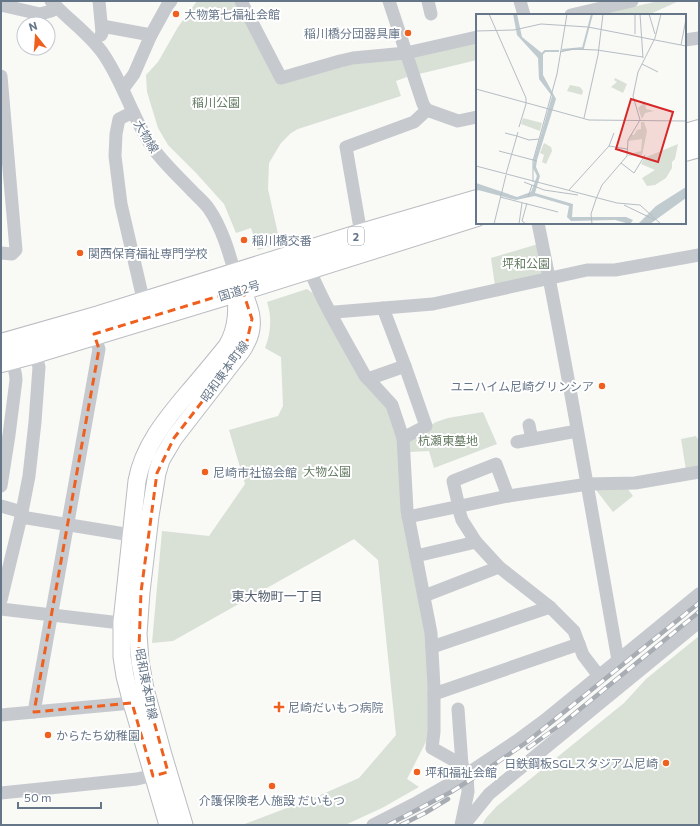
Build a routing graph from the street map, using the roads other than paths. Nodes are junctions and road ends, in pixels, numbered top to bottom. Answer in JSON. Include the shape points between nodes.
{"nodes":[{"id":1,"x":100,"y":1,"type":"edge"},
{"id":2,"x":172,"y":1,"type":"edge"},
{"id":3,"x":242,"y":1,"type":"edge"},
{"id":4,"x":389,"y":1,"type":"edge"},
{"id":5,"x":520,"y":1,"type":"edge"},
{"id":6,"x":632,"y":1,"type":"edge"},
{"id":7,"x":618,"y":3,"type":"edge"},
{"id":8,"x":54,"y":4,"type":"edge"},
{"id":9,"x":1,"y":5,"type":"edge"},
{"id":10,"x":524,"y":14,"type":"edge"},
{"id":11,"x":575,"y":14,"type":"edge"},
{"id":12,"x":102,"y":26,"type":"junction"},
{"id":13,"x":151,"y":35,"type":"junction"},
{"id":14,"x":476,"y":37,"type":"edge"},
{"id":15,"x":699,"y":38,"type":"edge"},
{"id":16,"x":686,"y":40,"type":"edge"},
{"id":17,"x":94,"y":42,"type":"junction"},
{"id":18,"x":406,"y":54,"type":"junction"},
{"id":19,"x":1,"y":76,"type":"edge"},
{"id":20,"x":122,"y":89,"type":"junction"},
{"id":21,"x":2,"y":99,"type":"edge"},
{"id":22,"x":427,"y":110,"type":"junction"},
{"id":23,"x":133,"y":112,"type":"junction"},
{"id":24,"x":476,"y":117,"type":"edge"},
{"id":25,"x":699,"y":130,"type":"edge"},
{"id":26,"x":686,"y":134,"type":"edge"},
{"id":27,"x":699,"y":147,"type":"edge"},
{"id":28,"x":686,"y":151,"type":"edge"},
{"id":29,"x":476,"y":200,"type":"edge"},
{"id":30,"x":476,"y":216,"type":"edge"},
{"id":31,"x":538,"y":224,"type":"edge"},
{"id":32,"x":361,"y":234,"type":"junction"},
{"id":33,"x":1,"y":253,"type":"edge"},
{"id":34,"x":699,"y":255,"type":"edge"},
{"id":35,"x":308,"y":268,"type":"junction"},
{"id":36,"x":549,"y":278,"type":"junction"},
{"id":37,"x":238,"y":285,"type":"junction"},
{"id":38,"x":144,"y":302,"type":"junction"},
{"id":39,"x":383,"y":308,"type":"junction"},
{"id":40,"x":331,"y":314,"type":"junction"},
{"id":41,"x":94,"y":334,"type":"junction"},
{"id":42,"x":35,"y":353,"type":"junction"},
{"id":43,"x":4,"y":355,"type":"edge"},
{"id":44,"x":405,"y":366,"type":"junction"},
{"id":45,"x":368,"y":379,"type":"junction"},
{"id":46,"x":529,"y":425,"type":"dead end"},
{"id":47,"x":577,"y":432,"type":"junction"},
{"id":48,"x":403,"y":438,"type":"junction"},
{"id":49,"x":532,"y":439,"type":"junction"},
{"id":50,"x":518,"y":442,"type":"dead end"},
{"id":51,"x":699,"y":472,"type":"edge"},
{"id":52,"x":588,"y":484,"type":"junction"},
{"id":53,"x":1,"y":486,"type":"edge"},
{"id":54,"x":508,"y":496,"type":"junction"},
{"id":55,"x":1,"y":506,"type":"edge"},
{"id":56,"x":458,"y":507,"type":"junction"},
{"id":57,"x":22,"y":514,"type":"junction"},
{"id":58,"x":408,"y":517,"type":"junction"},
{"id":59,"x":68,"y":525,"type":"junction"},
{"id":60,"x":131,"y":535,"type":"junction"},
{"id":61,"x":476,"y":542,"type":"junction"},
{"id":62,"x":416,"y":556,"type":"junction"},
{"id":63,"x":499,"y":566,"type":"junction"},
{"id":64,"x":699,"y":594,"type":"edge"},
{"id":65,"x":424,"y":596,"type":"junction"},
{"id":66,"x":1,"y":600,"type":"edge"},
{"id":67,"x":550,"y":607,"type":"junction"},
{"id":68,"x":1,"y":609,"type":"edge"},
{"id":69,"x":52,"y":615,"type":"junction"},
{"id":70,"x":122,"y":622,"type":"junction"},
{"id":71,"x":699,"y":622,"type":"edge"},
{"id":72,"x":579,"y":644,"type":"junction"},
{"id":73,"x":432,"y":647,"type":"junction"},
{"id":74,"x":618,"y":660,"type":"junction"},
{"id":75,"x":599,"y":676,"type":"junction"},
{"id":76,"x":434,"y":694,"type":"junction"},
{"id":77,"x":132,"y":702,"type":"junction"},
{"id":78,"x":458,"y":709,"type":"dead end"},
{"id":79,"x":34,"y":712,"type":"junction"},
{"id":80,"x":1,"y":715,"type":"edge"},
{"id":81,"x":465,"y":770,"type":"junction"},
{"id":82,"x":161,"y":774,"type":"junction"},
{"id":83,"x":1,"y":793,"type":"edge"},
{"id":84,"x":168,"y":825,"type":"edge"},
{"id":85,"x":184,"y":825,"type":"edge"},
{"id":86,"x":373,"y":825,"type":"edge"},
{"id":87,"x":463,"y":825,"type":"edge"}],
"edges":[{"from":1,"to":12,"type":"street"},
{"from":2,"to":13,"type":"street"},
{"from":3,"to":18,"type":"street","via":[[281,78],[353,58]]},
{"from":4,"to":18,"type":"street"},
{"from":5,"to":10,"type":"street"},
{"from":6,"to":7,"type":"street"},
{"from":7,"to":11,"type":"street"},
{"from":8,"to":9,"type":"street","via":[[51,11],[40,14]]},
{"from":8,"to":17,"type":"street","name":"大物線"},
{"from":12,"to":13,"type":"street"},
{"from":12,"to":17,"type":"street","via":[[102,33]]},
{"from":13,"to":20,"type":"street","via":[[134,74]]},
{"from":14,"to":18,"type":"street"},
{"from":15,"to":16,"type":"street"},
{"from":17,"to":20,"type":"street","name":"大物線"},
{"from":18,"to":22,"type":"street"},
{"from":19,"to":21,"type":"street"},
{"from":20,"to":23,"type":"street","name":"大物線"},
{"from":21,"to":33,"type":"street","via":[[16,250],[12,254]]},
{"from":22,"to":24,"type":"street","via":[[458,121]]},
{"from":22,"to":32,"type":"street","via":[[414,122],[346,147]]},
{"from":23,"to":37,"type":"street","name":"大物線","via":[[160,158],[209,208],[224,239]]},
{"from":23,"to":38,"type":"street","via":[[119,119],[115,156],[121,204]]},
{"from":25,"to":26,"type":"highway"},
{"from":27,"to":28,"type":"highway"},
{"from":29,"to":32,"type":"highway","name":"国道2号","number":"2"},
{"from":30,"to":35,"type":"highway","name":"国道2号","number":"2"},
{"from":31,"to":36,"type":"street"},
{"from":32,"to":37,"type":"highway","name":"国道2号","number":"2"},
{"from":34,"to":36,"type":"street","via":[[615,270],[587,270]]},
{"from":35,"to":37,"type":"highway","name":"国道2号","number":"2"},
{"from":35,"to":40,"type":"street"},
{"from":36,"to":39,"type":"street","via":[[434,304]]},
{"from":36,"to":47,"type":"street"},
{"from":37,"to":38,"type":"highway","name":"国道2号","number":"2"},
{"from":37,"to":41,"type":"highway","name":"国道2号","number":"2"},
{"from":37,"to":60,"type":"main road","name":"昭和東本町線","via":[[236,324],[231,339],[164,422],[142,460]]},
{"from":37,"to":82,"type":"main road","name":"昭和東本町線","via":[[250,308],[252,319],[246,345],[167,449],[159,466],[152,504],[138,625],[140,661]]},
{"from":38,"to":43,"type":"highway","name":"国道2号","number":"2"},
{"from":39,"to":40,"type":"street"},
{"from":39,"to":44,"type":"street"},
{"from":40,"to":45,"type":"street"},
{"from":41,"to":42,"type":"highway","name":"国道2号","number":"2"},
{"from":41,"to":59,"type":"street","via":[[99,349]]},
{"from":42,"to":43,"type":"highway","name":"国道2号","number":"2"},
{"from":42,"to":57,"type":"street","via":[[39,367],[35,422]]},
{"from":43,"to":53,"type":"street","via":[[14,367],[16,380]]},
{"from":44,"to":45,"type":"street"},
{"from":44,"to":48,"type":"street","via":[[426,426]]},
{"from":45,"to":48,"type":"street","via":[[392,405]]},
{"from":46,"to":49,"type":"street"},
{"from":47,"to":49,"type":"street"},
{"from":47,"to":52,"type":"street"},
{"from":48,"to":58,"type":"street"},
{"from":49,"to":50,"type":"street"},
{"from":51,"to":52,"type":"street","via":[[635,483]]},
{"from":52,"to":54,"type":"street"},
{"from":52,"to":74,"type":"street"},
{"from":54,"to":56,"type":"street"},
{"from":54,"to":56,"type":"street","via":[[496,464],[453,481]]},
{"from":55,"to":57,"type":"street"},
{"from":56,"to":58,"type":"street"},
{"from":56,"to":61,"type":"street","via":[[462,520]]},
{"from":57,"to":59,"type":"street"},
{"from":57,"to":66,"type":"street"},
{"from":58,"to":62,"type":"street"},
{"from":59,"to":60,"type":"street"},
{"from":59,"to":69,"type":"street"},
{"from":60,"to":70,"type":"main road","name":"昭和東本町線"},
{"from":61,"to":62,"type":"street"},
{"from":61,"to":63,"type":"street"},
{"from":62,"to":65,"type":"street"},
{"from":63,"to":65,"type":"street"},
{"from":63,"to":67,"type":"street"},
{"from":64,"to":74,"type":"street"},
{"from":65,"to":73,"type":"street"},
{"from":67,"to":72,"type":"street","via":[[574,632]]},
{"from":67,"to":73,"type":"street"},
{"from":68,"to":69,"type":"street"},
{"from":69,"to":70,"type":"street"},
{"from":69,"to":79,"type":"street"},
{"from":70,"to":77,"type":"main road","name":"昭和東本町線","via":[[122,657]]},
{"from":71,"to":87,"type":"street","via":[[490,794]]},
{"from":72,"to":75,"type":"street","via":[[583,655]]},
{"from":72,"to":76,"type":"street"},
{"from":73,"to":76,"type":"street"},
{"from":74,"to":75,"type":"street"},
{"from":75,"to":81,"type":"street","via":[[518,740]]},
{"from":76,"to":81,"type":"street","via":[[432,748]]},
{"from":77,"to":79,"type":"street"},
{"from":77,"to":82,"type":"main road","name":"昭和東本町線"},
{"from":78,"to":81,"type":"street"},
{"from":79,"to":80,"type":"street"},
{"from":81,"to":86,"type":"street","via":[[418,802]]},
{"from":81,"to":87,"type":"street","via":[[468,792]]},
{"from":82,"to":83,"type":"street","via":[[137,779]]},
{"from":82,"to":84,"type":"main road","name":"昭和東本町線"},
{"from":82,"to":85,"type":"main road","name":"昭和東本町線"}]}
